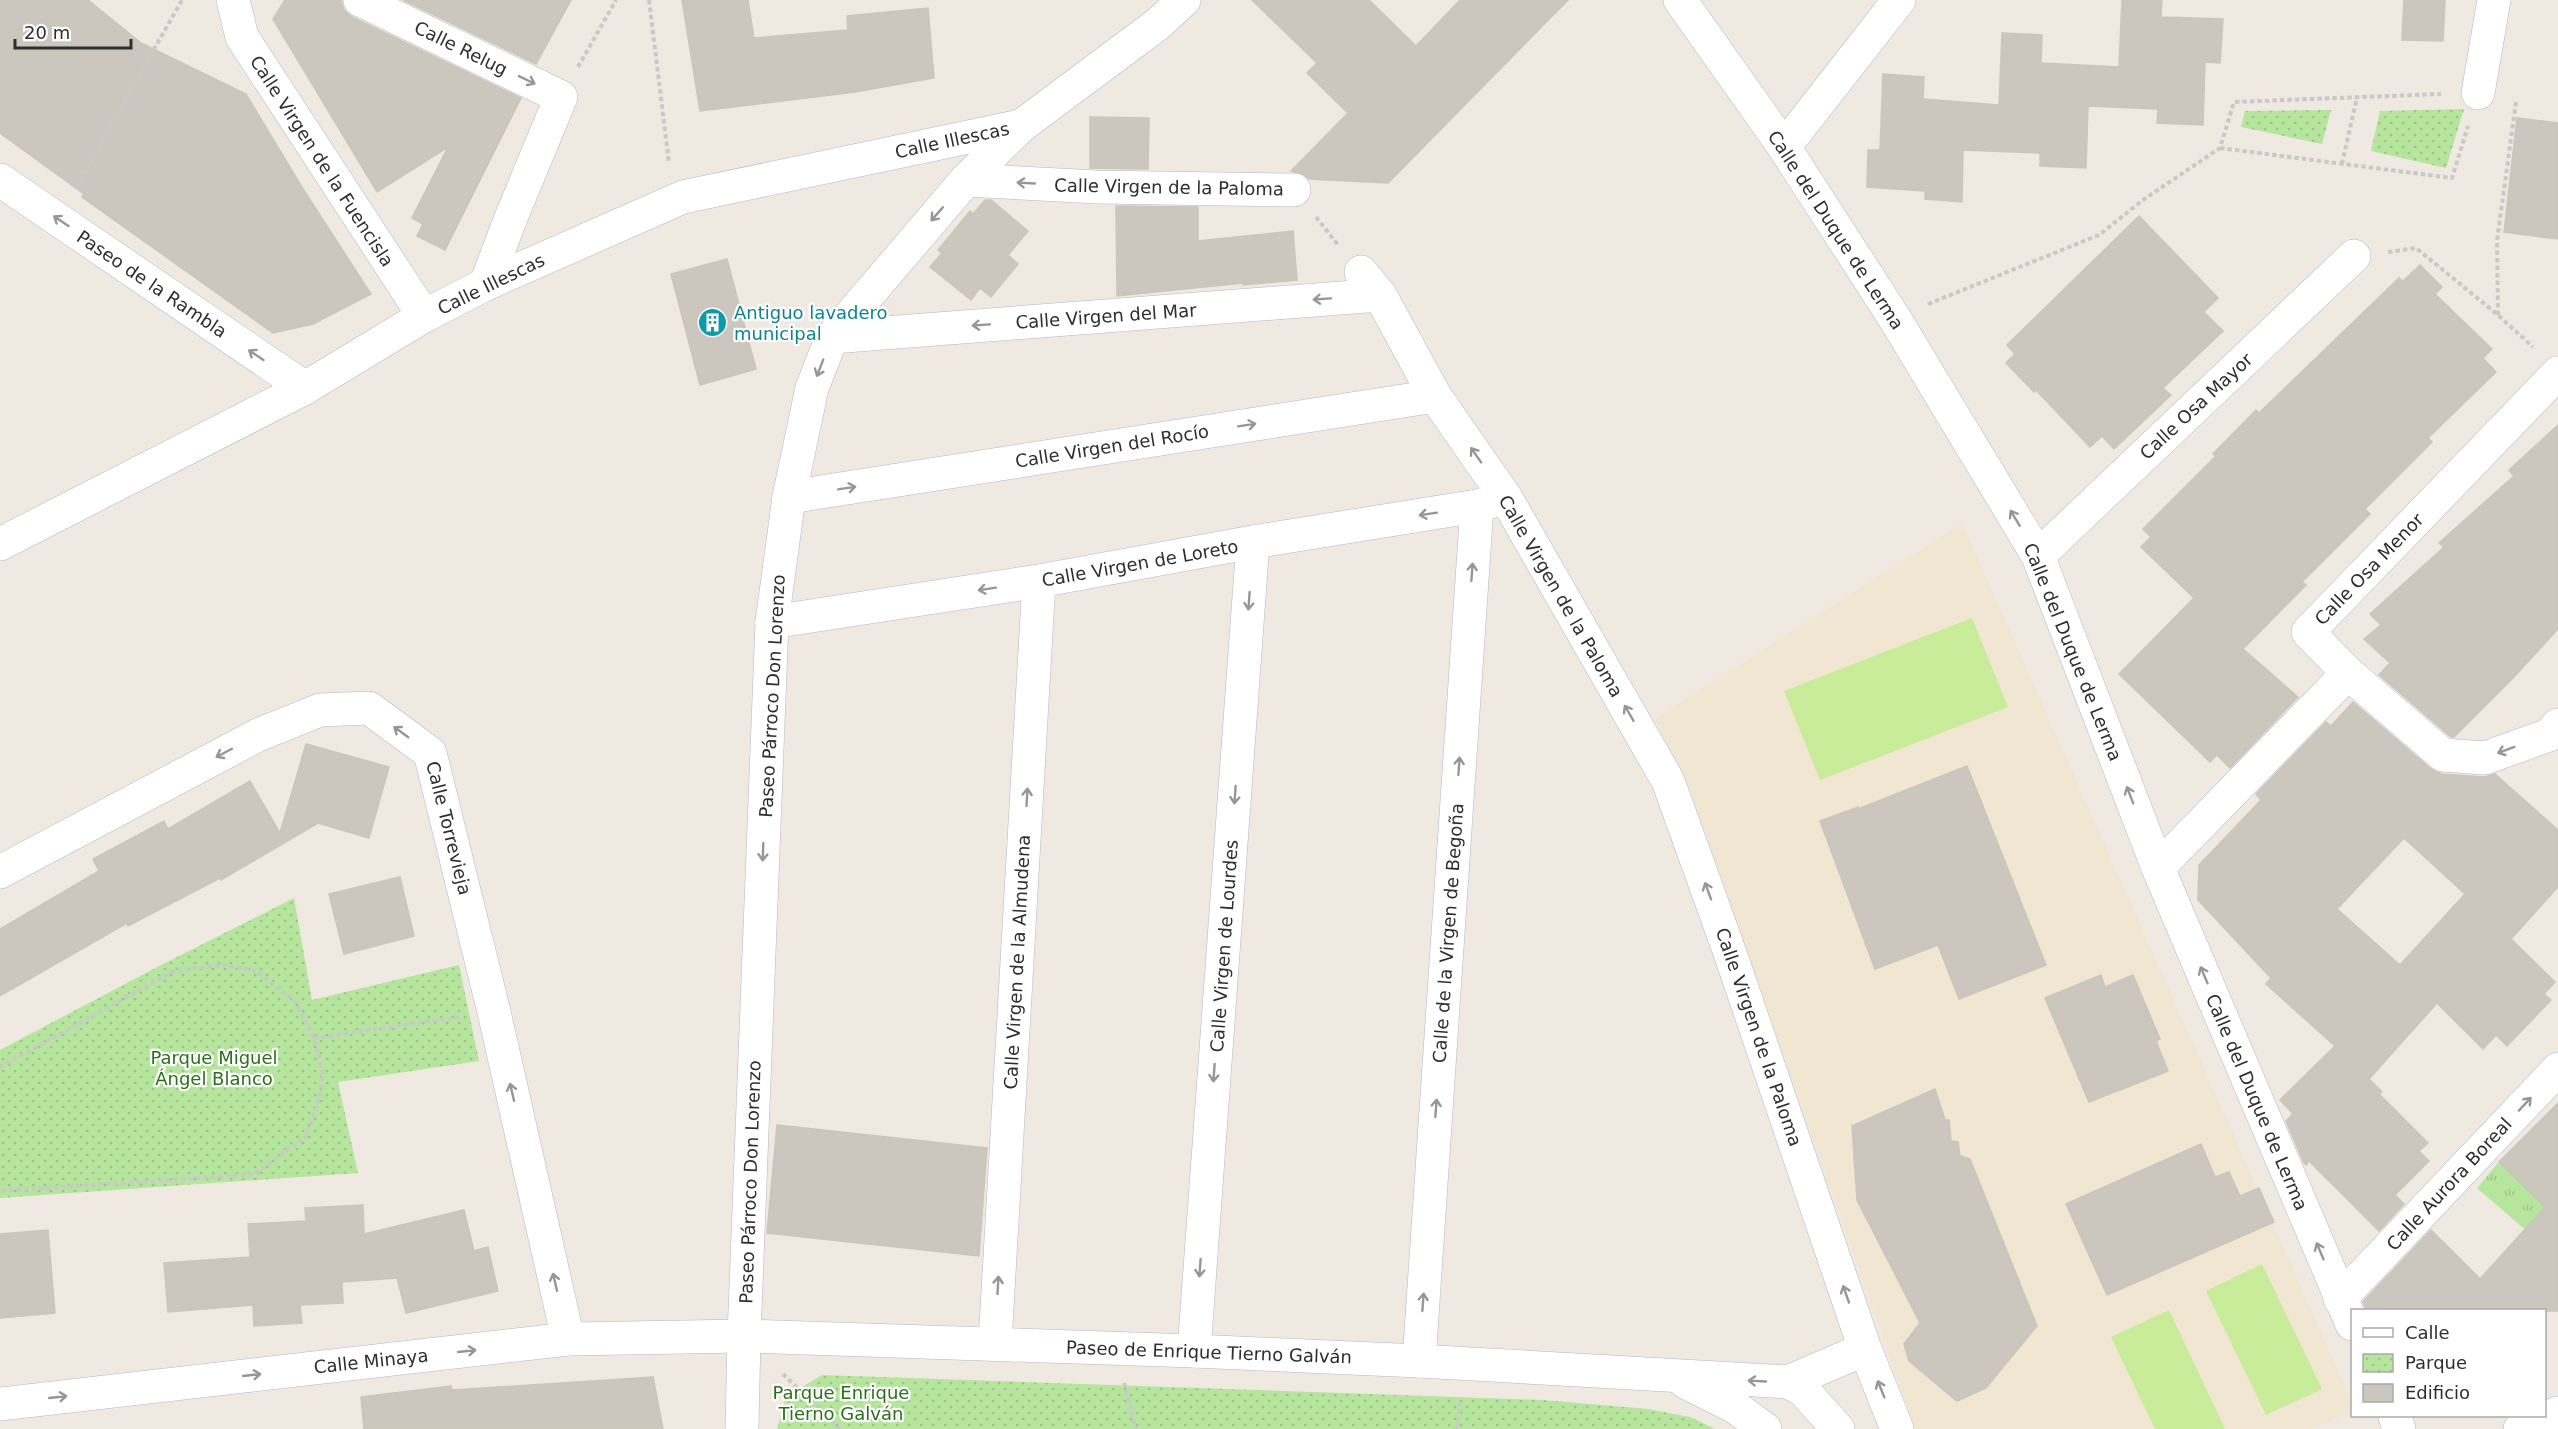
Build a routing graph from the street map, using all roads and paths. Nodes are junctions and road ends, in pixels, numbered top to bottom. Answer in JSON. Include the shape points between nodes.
{"nodes":[{"id":1,"x":182,"y":0,"type":"edge"},
{"id":2,"x":233,"y":0,"type":"edge"},
{"id":3,"x":360,"y":0,"type":"edge"},
{"id":4,"x":615,"y":0,"type":"edge"},
{"id":5,"x":649,"y":0,"type":"edge"},
{"id":6,"x":1184,"y":0,"type":"edge"},
{"id":7,"x":1680,"y":0,"type":"edge"},
{"id":8,"x":1899,"y":0,"type":"edge"},
{"id":9,"x":2494,"y":0,"type":"edge"},
{"id":10,"x":2517,"y":92,"type":"dead end"},
{"id":11,"x":2478,"y":93,"type":"junction"},
{"id":12,"x":561,"y":97,"type":"junction"},
{"id":13,"x":2357,"y":98,"type":"junction"},
{"id":14,"x":1021,"y":126,"type":"junction"},
{"id":15,"x":1784,"y":147,"type":"junction"},
{"id":16,"x":2220,"y":148,"type":"junction"},
{"id":17,"x":2342,"y":164,"type":"junction"},
{"id":18,"x":0,"y":180,"type":"edge"},
{"id":19,"x":966,"y":180,"type":"junction"},
{"id":20,"x":1294,"y":190,"type":"joint"},
{"id":21,"x":683,"y":197,"type":"junction"},
{"id":22,"x":57,"y":219,"type":"junction"},
{"id":23,"x":2354,"y":256,"type":"joint"},
{"id":24,"x":486,"y":284,"type":"junction"},
{"id":25,"x":1370,"y":284,"type":"junction"},
{"id":26,"x":2498,"y":315,"type":"junction"},
{"id":27,"x":424,"y":316,"type":"junction"},
{"id":28,"x":1895,"y":319,"type":"junction"},
{"id":29,"x":2518,"y":334,"type":"dead end"},
{"id":30,"x":832,"y":337,"type":"junction"},
{"id":31,"x":2558,"y":374,"type":"edge"},
{"id":32,"x":305,"y":388,"type":"junction"},
{"id":33,"x":1435,"y":396,"type":"junction"},
{"id":34,"x":789,"y":497,"type":"junction"},
{"id":35,"x":1491,"y":502,"type":"junction"},
{"id":36,"x":1253,"y":542,"type":"junction"},
{"id":37,"x":0,"y":544,"type":"edge"},
{"id":38,"x":2038,"y":556,"type":"junction"},
{"id":39,"x":1039,"y":581,"type":"junction"},
{"id":40,"x":772,"y":622,"type":"junction"},
{"id":41,"x":2348,"y":672,"type":"junction"},
{"id":42,"x":2558,"y":725,"type":"edge"},
{"id":43,"x":2158,"y":868,"type":"junction"},
{"id":44,"x":0,"y":872,"type":"edge"},
{"id":45,"x":494,"y":1012,"type":"junction"},
{"id":46,"x":314,"y":1038,"type":"junction"},
{"id":47,"x":0,"y":1066,"type":"edge"},
{"id":48,"x":2558,"y":1069,"type":"edge"},
{"id":49,"x":0,"y":1191,"type":"edge"},
{"id":50,"x":2346,"y":1311,"type":"edge"},
{"id":51,"x":744,"y":1336,"type":"junction"},
{"id":52,"x":568,"y":1339,"type":"junction"},
{"id":53,"x":995,"y":1343,"type":"junction"},
{"id":54,"x":1865,"y":1349,"type":"junction"},
{"id":55,"x":1194,"y":1351,"type":"junction"},
{"id":56,"x":1419,"y":1361,"type":"junction"},
{"id":57,"x":1675,"y":1377,"type":"junction"},
{"id":58,"x":1788,"y":1382,"type":"junction"},
{"id":59,"x":0,"y":1404,"type":"edge"},
{"id":60,"x":2558,"y":1413,"type":"edge"},
{"id":61,"x":742,"y":1429,"type":"edge"},
{"id":62,"x":840,"y":1429,"type":"edge"},
{"id":63,"x":1764,"y":1429,"type":"edge"},
{"id":64,"x":1838,"y":1429,"type":"edge"},
{"id":65,"x":1897,"y":1429,"type":"edge"},
{"id":66,"x":2520,"y":1429,"type":"edge"}],
"edges":[{"from":1,"to":22,"type":"path"},
{"from":2,"to":27,"type":"street","name":"Calle Virgen de la Fuencisla","via":[[242,38]]},
{"from":3,"to":12,"type":"street","name":"Calle Relug","one_way":true},
{"from":4,"to":12,"type":"path"},
{"from":5,"to":21,"type":"path","via":[[673,190]]},
{"from":6,"to":14,"type":"street","name":"Paseo Párroco Don Lorenzo","via":[[1158,24]]},
{"from":7,"to":15,"type":"street","name":"Calle del Duque de Lerma"},
{"from":8,"to":15,"type":"street"},
{"from":9,"to":11,"type":"street"},
{"from":10,"to":26,"type":"path","via":[[2497,241]]},
{"from":11,"to":13,"type":"path"},
{"from":11,"to":17,"type":"path","via":[[2452,178]]},
{"from":12,"to":24,"type":"street"},
{"from":13,"to":16,"type":"path","via":[[2234,102]]},
{"from":13,"to":17,"type":"path"},
{"from":14,"to":19,"type":"street","name":"Paseo Párroco Don Lorenzo"},
{"from":14,"to":21,"type":"street","name":"Calle Illescas"},
{"from":15,"to":28,"type":"street","name":"Calle del Duque de Lerma"},
{"from":16,"to":17,"type":"path"},
{"from":16,"to":28,"type":"path","via":[[2099,235]]},
{"from":18,"to":22,"type":"street","name":"Paseo de la Rambla"},
{"from":20,"to":19,"type":"street","name":"Calle Virgen de la Paloma","one_way":true,"via":[[1096,187]]},
{"from":19,"to":30,"type":"street","name":"Paseo Párroco Don Lorenzo","one_way":true},
{"from":20,"to":25,"type":"path","name":"Calle Virgen de la Paloma"},
{"from":21,"to":24,"type":"street","name":"Calle Illescas"},
{"from":32,"to":22,"type":"street","name":"Paseo de la Rambla","one_way":true},
{"from":23,"to":26,"type":"path","via":[[2416,248]]},
{"from":23,"to":38,"type":"street","name":"Calle Osa Mayor"},
{"from":24,"to":27,"type":"street","name":"Calle Illescas"},
{"from":25,"to":30,"type":"street","name":"Calle Virgen del Mar","one_way":true},
{"from":25,"to":33,"type":"street","name":"Calle Virgen de la Paloma"},
{"from":26,"to":29,"type":"path"},
{"from":27,"to":32,"type":"street","name":"Calle Illescas"},
{"from":38,"to":28,"type":"street","name":"Calle del Duque de Lerma","one_way":true},
{"from":30,"to":34,"type":"street","name":"Paseo Párroco Don Lorenzo","one_way":true,"via":[[812,388]]},
{"from":31,"to":41,"type":"street","name":"Calle Osa Menor","via":[[2308,632]]},
{"from":32,"to":37,"type":"street","name":"Calle Illescas"},
{"from":34,"to":33,"type":"street","name":"Calle Virgen del Rocío","one_way":true},
{"from":35,"to":33,"type":"street","name":"Calle Virgen de la Paloma","one_way":true},
{"from":34,"to":40,"type":"street","name":"Paseo Párroco Don Lorenzo"},
{"from":35,"to":36,"type":"street","name":"Calle Virgen de Loreto","one_way":true},
{"from":54,"to":35,"type":"street","name":"Calle Virgen de la Paloma","one_way":true,"via":[[1668,781]]},
{"from":56,"to":35,"type":"street","name":"Calle de la Virgen de Begoña","one_way":true},
{"from":36,"to":39,"type":"street","name":"Calle Virgen de Loreto"},
{"from":36,"to":55,"type":"street","name":"Calle Virgen de Lourdes","one_way":true},
{"from":43,"to":38,"type":"street","name":"Calle del Duque de Lerma","one_way":true},
{"from":39,"to":40,"type":"street","name":"Calle Virgen de Loreto","one_way":true},
{"from":53,"to":39,"type":"street","name":"Calle Virgen de la Almudena","one_way":true},
{"from":40,"to":51,"type":"street","name":"Paseo Párroco Don Lorenzo","one_way":true},
{"from":42,"to":41,"type":"street","one_way":true,"via":[[2548,735],[2485,758],[2444,755]]},
{"from":41,"to":43,"type":"street"},
{"from":50,"to":43,"type":"street","name":"Calle del Duque de Lerma","one_way":true},
{"from":45,"to":44,"type":"street","name":"Calle Torrevieja","one_way":true,"via":[[430,753],[369,708],[320,710],[258,735]]},
{"from":45,"to":46,"type":"path"},
{"from":52,"to":45,"type":"street","name":"Calle Torrevieja","one_way":true},
{"from":46,"to":47,"type":"path","via":[[296,1003],[257,971],[224,965],[176,970]]},
{"from":46,"to":49,"type":"path","via":[[323,1074],[317,1108],[305,1137],[255,1174]]},
{"from":50,"to":48,"type":"street","name":"Calle Aurora Boreal","one_way":true},
{"from":51,"to":52,"type":"street","name":"Calle Minaya"},
{"from":51,"to":53,"type":"street","name":"Paseo de Enrique Tierno Galván"},
{"from":51,"to":61,"type":"street","name":"Paseo Párroco Don Lorenzo"},
{"from":51,"to":62,"type":"path"},
{"from":59,"to":52,"type":"street","name":"Calle Minaya","one_way":true},
{"from":53,"to":55,"type":"street","name":"Paseo de Enrique Tierno Galván"},
{"from":54,"to":58,"type":"street"},
{"from":65,"to":54,"type":"street","name":"Calle Virgen de la Paloma","one_way":true},
{"from":55,"to":56,"type":"street","name":"Paseo de Enrique Tierno Galván"},
{"from":56,"to":57,"type":"street","name":"Paseo de Enrique Tierno Galván"},
{"from":58,"to":57,"type":"street","name":"Paseo de Enrique Tierno Galván","one_way":true},
{"from":57,"to":63,"type":"street","name":"Paseo de Enrique Tierno Galván","via":[[1735,1407]]},
{"from":58,"to":64,"type":"street","via":[[1803,1390]]},
{"from":60,"to":66,"type":"street"}]}
